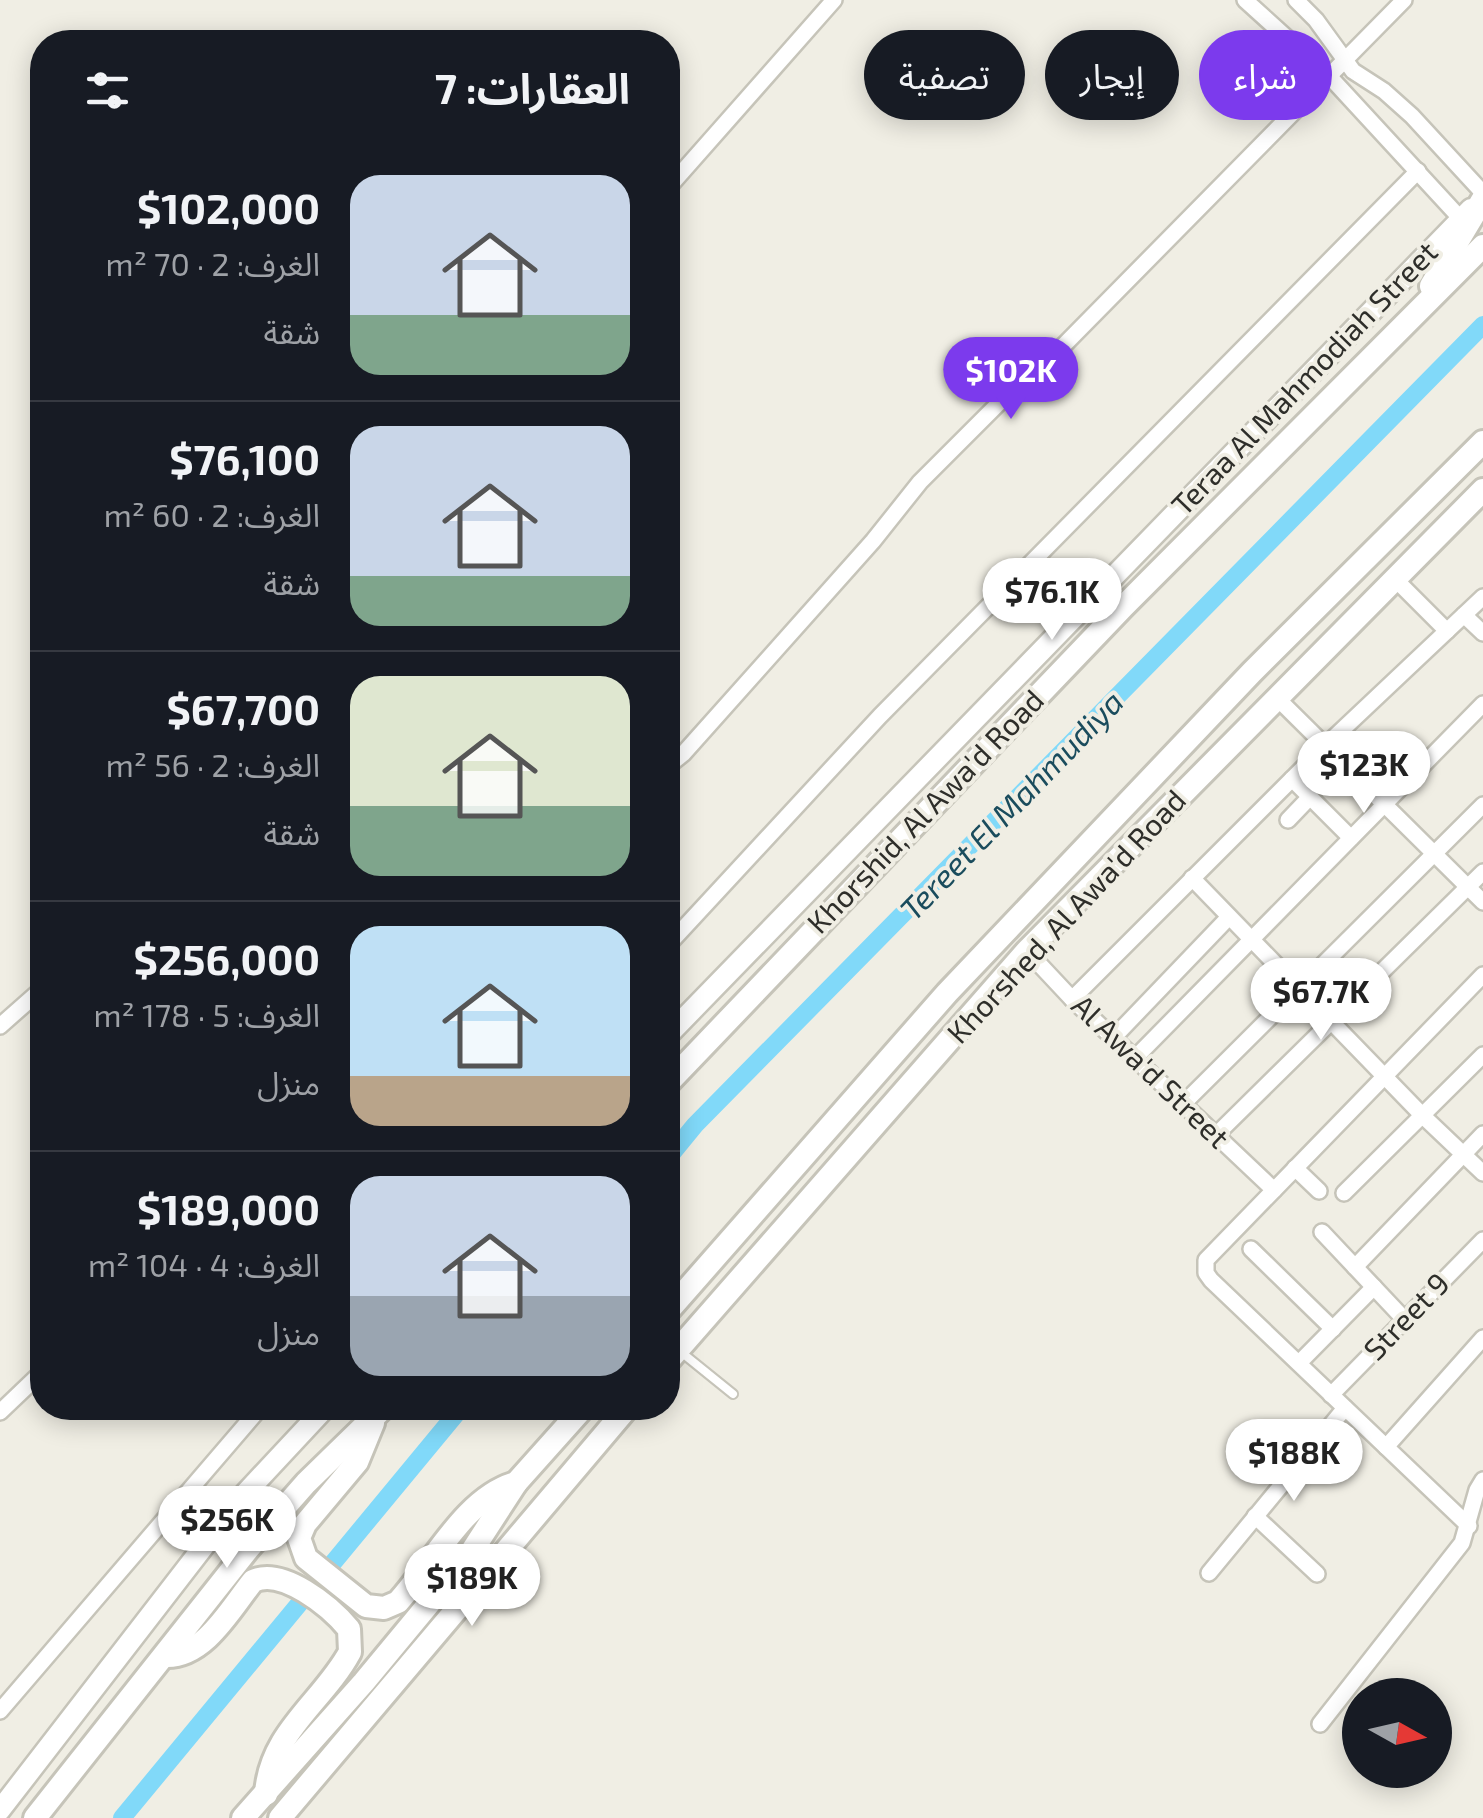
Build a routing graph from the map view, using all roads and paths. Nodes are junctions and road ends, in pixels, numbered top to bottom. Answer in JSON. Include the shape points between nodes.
{"nodes":[{"id":1,"x":834,"y":0,"type":"edge"},
{"id":2,"x":1245,"y":0,"type":"edge"},
{"id":3,"x":1296,"y":0,"type":"edge"},
{"id":4,"x":1404,"y":0,"type":"edge"},
{"id":5,"x":1278,"y":30,"type":"edge"},
{"id":6,"x":1346,"y":60,"type":"junction"},
{"id":7,"x":1332,"y":75,"type":"edge"},
{"id":8,"x":1332,"y":79,"type":"edge"},
{"id":9,"x":1287,"y":120,"type":"edge"},
{"id":10,"x":1418,"y":171,"type":"junction"},
{"id":11,"x":680,"y":174,"type":"edge"},
{"id":12,"x":1483,"y":196,"type":"edge"},
{"id":13,"x":1461,"y":220,"type":"junction"},
{"id":14,"x":1483,"y":246,"type":"edge"},
{"id":15,"x":1415,"y":314,"type":"junction"},
{"id":16,"x":1483,"y":442,"type":"edge"},
{"id":17,"x":1483,"y":490,"type":"edge"},
{"id":18,"x":1395,"y":579,"type":"junction"},
{"id":19,"x":1483,"y":597,"type":"edge"},
{"id":20,"x":1464,"y":615,"type":"junction"},
{"id":21,"x":1447,"y":631,"type":"junction"},
{"id":22,"x":1483,"y":634,"type":"edge"},
{"id":23,"x":1277,"y":698,"type":"junction"},
{"id":24,"x":1483,"y":704,"type":"edge"},
{"id":25,"x":1325,"y":746,"type":"junction"},
{"id":26,"x":680,"y":756,"type":"edge"},
{"id":27,"x":1292,"y":779,"type":"junction"},
{"id":28,"x":1310,"y":796,"type":"junction"},
{"id":29,"x":1384,"y":805,"type":"junction"},
{"id":30,"x":1483,"y":805,"type":"edge"},
{"id":31,"x":1288,"y":820,"type":"dead end"},
{"id":32,"x":1351,"y":838,"type":"junction"},
{"id":33,"x":1434,"y":854,"type":"junction"},
{"id":34,"x":1483,"y":872,"type":"edge"},
{"id":35,"x":1192,"y":878,"type":"junction"},
{"id":36,"x":1468,"y":887,"type":"junction"},
{"id":37,"x":1483,"y":902,"type":"edge"},
{"id":38,"x":1229,"y":917,"type":"junction"},
{"id":39,"x":680,"y":932,"type":"edge"},
{"id":40,"x":1252,"y":939,"type":"junction"},
{"id":41,"x":1027,"y":951,"type":"junction"},
{"id":42,"x":1483,"y":975,"type":"edge"},
{"id":43,"x":1299,"y":988,"type":"junction"},
{"id":44,"x":30,"y":999,"type":"edge"},
{"id":45,"x":1072,"y":999,"type":"junction"},
{"id":46,"x":1331,"y":1022,"type":"junction"},
{"id":47,"x":680,"y":1023,"type":"edge"},
{"id":48,"x":0,"y":1026,"type":"edge"},
{"id":49,"x":1113,"y":1038,"type":"junction"},
{"id":50,"x":1483,"y":1055,"type":"edge"},
{"id":51,"x":1134,"y":1058,"type":"junction"},
{"id":52,"x":680,"y":1070,"type":"edge"},
{"id":53,"x":1384,"y":1076,"type":"junction"},
{"id":54,"x":1183,"y":1104,"type":"junction"},
{"id":55,"x":1423,"y":1116,"type":"junction"},
{"id":56,"x":1483,"y":1134,"type":"edge"},
{"id":57,"x":1216,"y":1135,"type":"junction"},
{"id":58,"x":1464,"y":1154,"type":"junction"},
{"id":59,"x":1296,"y":1168,"type":"junction"},
{"id":60,"x":1483,"y":1173,"type":"edge"},
{"id":61,"x":1274,"y":1190,"type":"junction"},
{"id":62,"x":1320,"y":1190,"type":"dead end"},
{"id":63,"x":1344,"y":1193,"type":"dead end"},
{"id":64,"x":1322,"y":1232,"type":"dead end"},
{"id":65,"x":1483,"y":1240,"type":"edge"},
{"id":66,"x":1251,"y":1249,"type":"dead end"},
{"id":67,"x":1355,"y":1267,"type":"junction"},
{"id":68,"x":1374,"y":1287,"type":"junction"},
{"id":69,"x":680,"y":1297,"type":"edge"},
{"id":70,"x":1404,"y":1319,"type":"junction"},
{"id":71,"x":1333,"y":1329,"type":"junction"},
{"id":72,"x":1483,"y":1338,"type":"edge"},
{"id":73,"x":680,"y":1346,"type":"edge"},
{"id":74,"x":680,"y":1360,"type":"edge"},
{"id":75,"x":1299,"y":1363,"type":"junction"},
{"id":76,"x":30,"y":1383,"type":"edge"},
{"id":77,"x":733,"y":1394,"type":"dead end"},
{"id":78,"x":1331,"y":1395,"type":"junction"},
{"id":79,"x":1344,"y":1408,"type":"junction"},
{"id":80,"x":0,"y":1412,"type":"edge"},
{"id":81,"x":250,"y":1420,"type":"edge"},
{"id":82,"x":314,"y":1420,"type":"edge"},
{"id":83,"x":370,"y":1420,"type":"edge"},
{"id":84,"x":376,"y":1420,"type":"edge"},
{"id":85,"x":572,"y":1420,"type":"edge"},
{"id":86,"x":618,"y":1420,"type":"edge"},
{"id":87,"x":1386,"y":1447,"type":"junction"},
{"id":88,"x":1483,"y":1480,"type":"edge"},
{"id":89,"x":516,"y":1483,"type":"junction"},
{"id":90,"x":1255,"y":1516,"type":"junction"},
{"id":91,"x":1468,"y":1526,"type":"junction"},
{"id":92,"x":1209,"y":1573,"type":"dead end"},
{"id":93,"x":1317,"y":1574,"type":"dead end"},
{"id":94,"x":166,"y":1656,"type":"junction"},
{"id":95,"x":0,"y":1712,"type":"edge"},
{"id":96,"x":1320,"y":1724,"type":"dead end"},
{"id":97,"x":266,"y":1794,"type":"junction"},
{"id":98,"x":0,"y":1810,"type":"edge"},
{"id":99,"x":35,"y":1818,"type":"edge"},
{"id":100,"x":243,"y":1818,"type":"edge"},
{"id":101,"x":280,"y":1818,"type":"edge"}],
"edges":[{"from":1,"to":11,"type":"street"},
{"from":2,"to":5,"type":"street"},
{"from":3,"to":6,"type":"street"},
{"from":4,"to":6,"type":"street"},
{"from":6,"to":7,"type":"street"},
{"from":6,"to":12,"type":"street","via":[[1412,116]]},
{"from":8,"to":10,"type":"street"},
{"from":9,"to":26,"type":"street","via":[[920,482]]},
{"from":10,"to":13,"type":"street"},
{"from":10,"to":39,"type":"street","via":[[893,702]]},
{"from":12,"to":13,"type":"street","name":"Teraa Al Mahmodiah Street"},
{"from":12,"to":15,"type":"main road"},
{"from":13,"to":47,"type":"street","name":"Teraa Al Mahmodiah Street"},
{"from":14,"to":15,"type":"main road","name":"Khorshid, Al Awa'd Road"},
{"from":15,"to":52,"type":"main road","name":"Khorshid, Al Awa'd Road","via":[[1123,607]]},
{"from":16,"to":69,"type":"main road","name":"Khorshed, Al Awa'd Road","via":[[960,979]]},
{"from":17,"to":18,"type":"main road","name":"Khorshed, Al Awa'd Road"},
{"from":18,"to":21,"type":"street"},
{"from":18,"to":23,"type":"main road","name":"Khorshed, Al Awa'd Road"},
{"from":19,"to":20,"type":"street"},
{"from":20,"to":21,"type":"street"},
{"from":20,"to":22,"type":"street"},
{"from":21,"to":25,"type":"street"},
{"from":23,"to":25,"type":"street"},
{"from":23,"to":41,"type":"main road","name":"Khorshed, Al Awa'd Road"},
{"from":24,"to":29,"type":"street"},
{"from":25,"to":27,"type":"street"},
{"from":25,"to":29,"type":"street"},
{"from":27,"to":28,"type":"street"},
{"from":27,"to":35,"type":"street"},
{"from":28,"to":31,"type":"street"},
{"from":28,"to":32,"type":"street"},
{"from":29,"to":32,"type":"street"},
{"from":29,"to":33,"type":"street"},
{"from":30,"to":33,"type":"street"},
{"from":32,"to":40,"type":"street"},
{"from":33,"to":36,"type":"street"},
{"from":33,"to":43,"type":"street"},
{"from":34,"to":36,"type":"street"},
{"from":35,"to":38,"type":"street"},
{"from":35,"to":45,"type":"street"},
{"from":36,"to":37,"type":"street"},
{"from":36,"to":46,"type":"street"},
{"from":38,"to":40,"type":"street"},
{"from":38,"to":49,"type":"street"},
{"from":40,"to":43,"type":"street"},
{"from":40,"to":51,"type":"street"},
{"from":41,"to":45,"type":"street","name":"Al Awa'd Street"},
{"from":41,"to":73,"type":"main road","name":"Khorshed, Al Awa'd Road"},
{"from":42,"to":53,"type":"street"},
{"from":43,"to":46,"type":"street"},
{"from":43,"to":54,"type":"street"},
{"from":44,"to":48,"type":"street"},
{"from":45,"to":49,"type":"street","name":"Al Awa'd Street"},
{"from":46,"to":53,"type":"street"},
{"from":46,"to":57,"type":"street"},
{"from":49,"to":51,"type":"street","name":"Al Awa'd Street"},
{"from":50,"to":55,"type":"street"},
{"from":51,"to":54,"type":"street","name":"Al Awa'd Street"},
{"from":53,"to":55,"type":"street"},
{"from":53,"to":59,"type":"street"},
{"from":54,"to":57,"type":"street","name":"Al Awa'd Street"},
{"from":55,"to":58,"type":"street"},
{"from":55,"to":63,"type":"street"},
{"from":56,"to":58,"type":"street"},
{"from":57,"to":61,"type":"street","name":"Al Awa'd Street"},
{"from":58,"to":60,"type":"street"},
{"from":58,"to":67,"type":"street"},
{"from":59,"to":61,"type":"street"},
{"from":59,"to":62,"type":"street"},
{"from":61,"to":75,"type":"street","via":[[1206,1267],[1211,1280]]},
{"from":64,"to":67,"type":"street"},
{"from":65,"to":70,"type":"street","name":"Street 9"},
{"from":66,"to":71,"type":"street"},
{"from":67,"to":68,"type":"street"},
{"from":68,"to":70,"type":"street"},
{"from":68,"to":71,"type":"street"},
{"from":70,"to":78,"type":"street","name":"Street 9"},
{"from":71,"to":75,"type":"street"},
{"from":72,"to":87,"type":"street"},
{"from":74,"to":77,"type":"lane"},
{"from":75,"to":78,"type":"street"},
{"from":76,"to":80,"type":"street"},
{"from":78,"to":79,"type":"street"},
{"from":79,"to":87,"type":"street"},
{"from":79,"to":90,"type":"street"},
{"from":81,"to":95,"type":"street"},
{"from":82,"to":98,"type":"street","via":[[242,1498]]},
{"from":83,"to":94,"type":"main road","via":[[248,1549]]},
{"from":84,"to":89,"type":"main road","via":[[358,1462],[302,1531],[300,1545],[306,1558],[366,1606],[398,1602],[477,1505]]},
{"from":85,"to":89,"type":"main road"},
{"from":86,"to":101,"type":"main road"},
{"from":87,"to":91,"type":"street"},
{"from":88,"to":91,"type":"street"},
{"from":89,"to":97,"type":"main road","via":[[470,1554]]},
{"from":90,"to":92,"type":"street"},
{"from":90,"to":93,"type":"street"},
{"from":91,"to":96,"type":"street","via":[[1462,1543]]},
{"from":94,"to":97,"type":"main road","via":[[195,1649],[253,1580],[269,1576],[294,1584],[344,1624],[350,1652],[282,1738]]},
{"from":94,"to":99,"type":"main road"},
{"from":97,"to":100,"type":"main road"}]}
